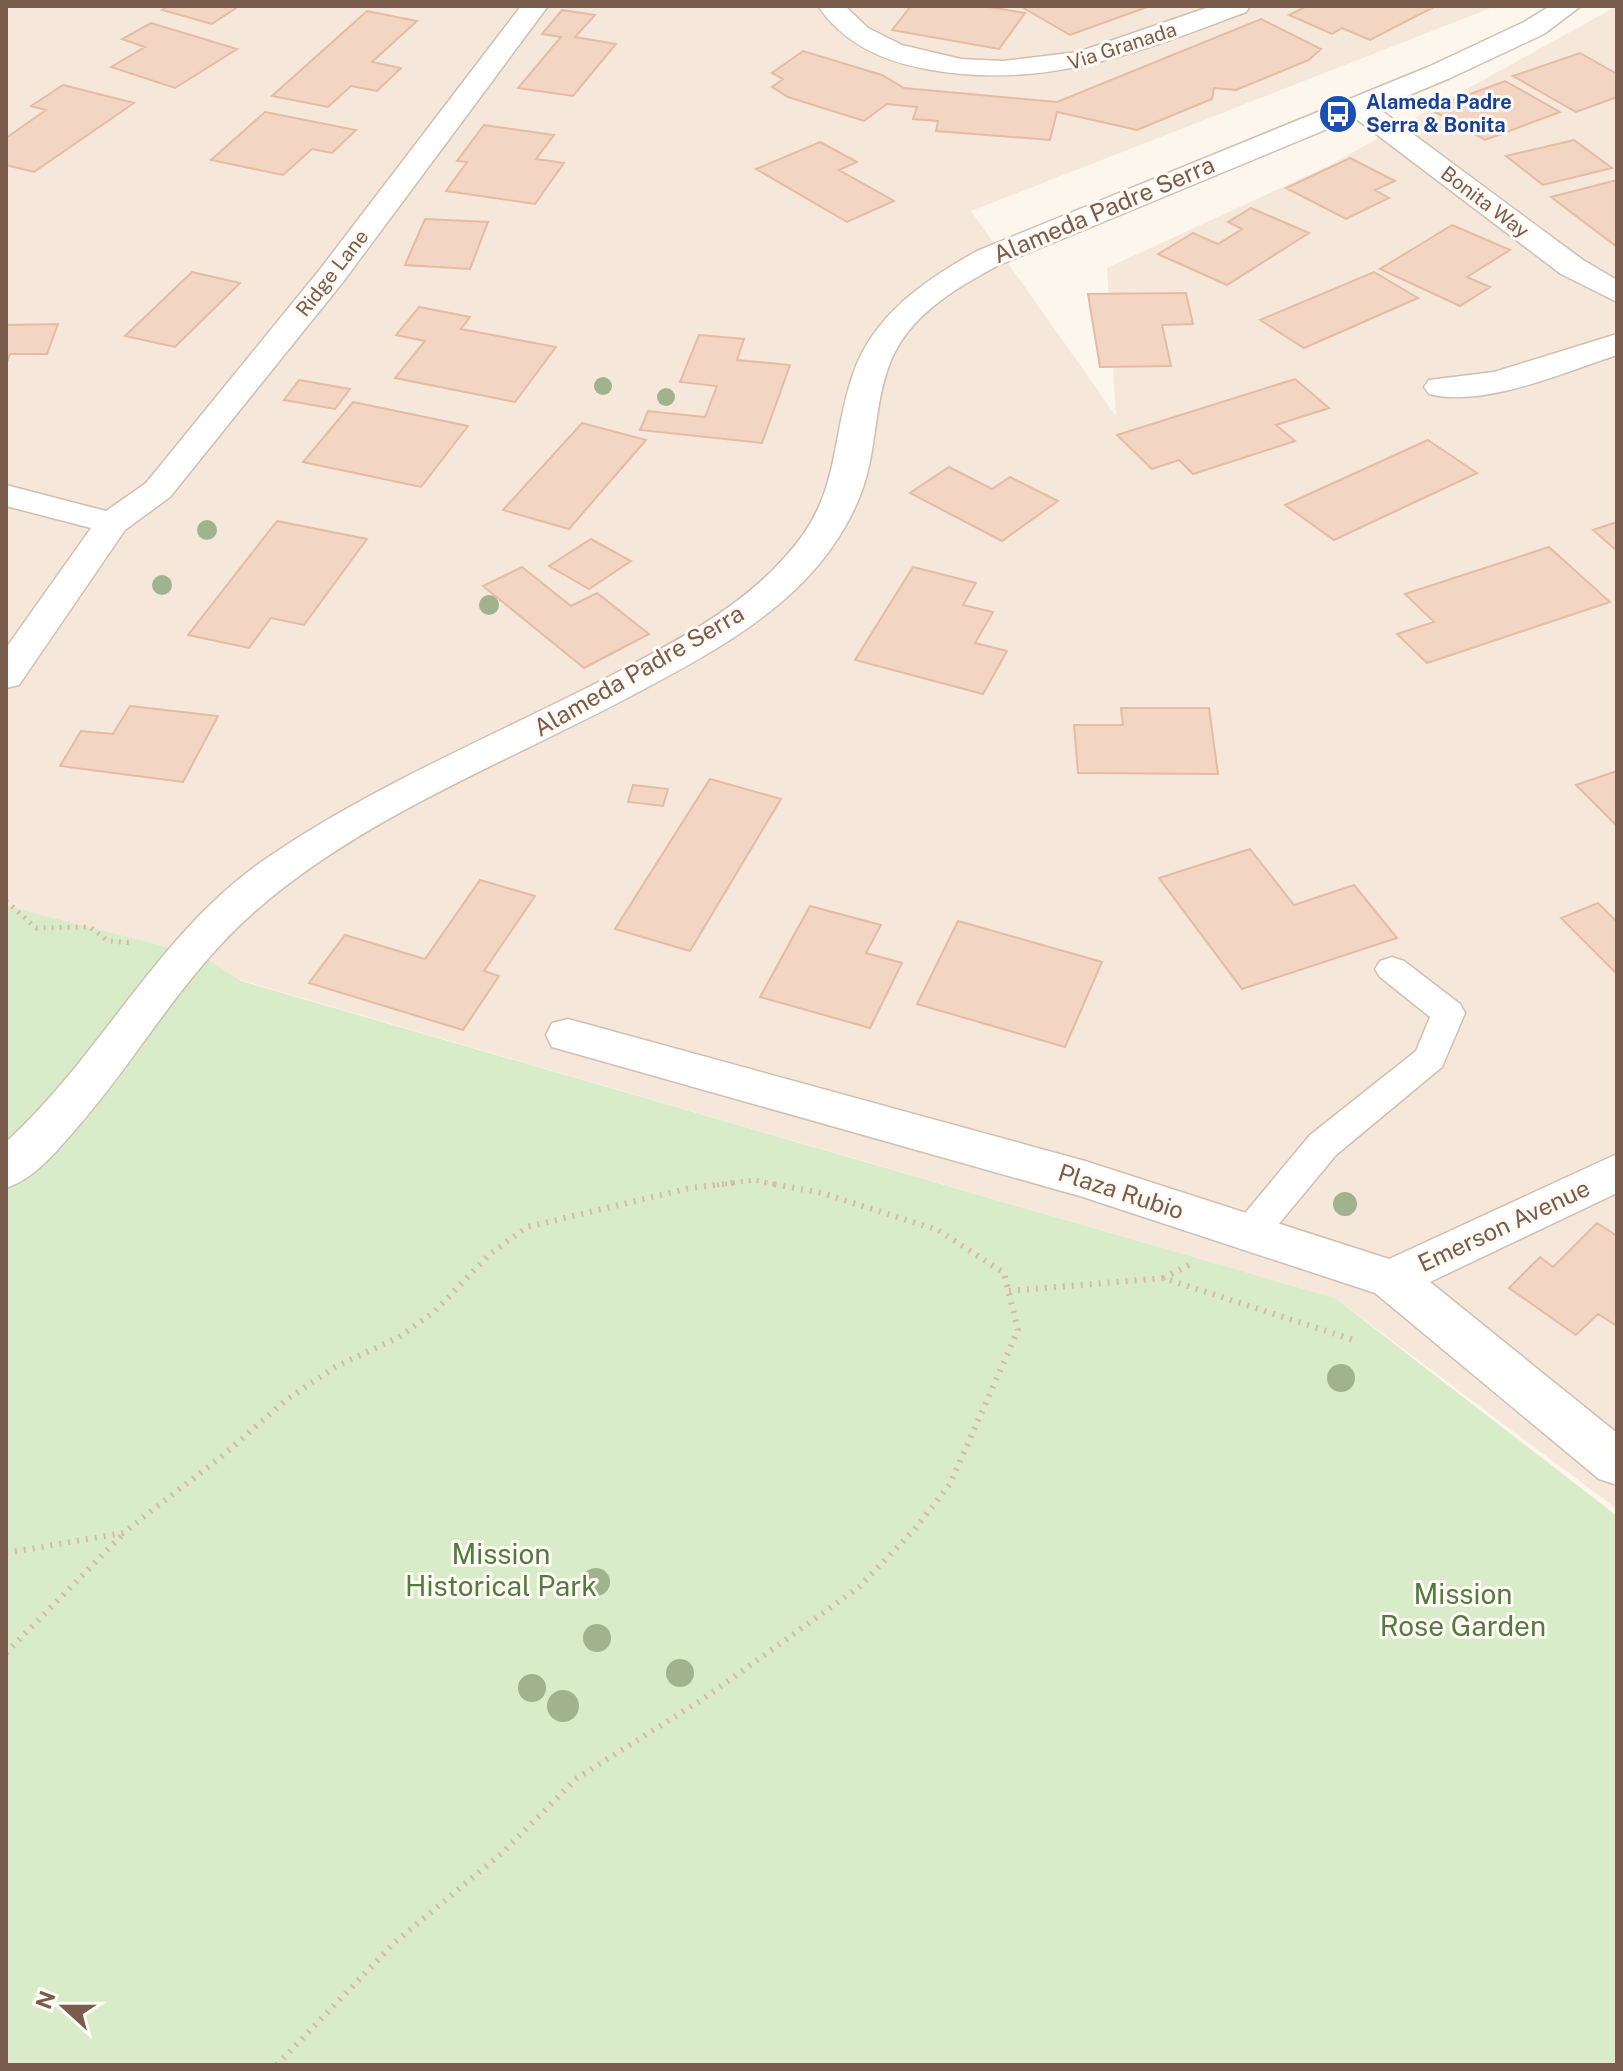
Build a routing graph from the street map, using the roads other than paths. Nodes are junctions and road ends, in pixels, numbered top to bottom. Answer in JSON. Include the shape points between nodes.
{"nodes":[{"id":1,"x":535,"y":6,"type":"edge"},
{"id":2,"x":831,"y":6,"type":"edge"},
{"id":3,"x":1237,"y":6,"type":"edge"},
{"id":4,"x":1568,"y":6,"type":"edge"},
{"id":5,"x":1357,"y":106,"type":"junction"},
{"id":6,"x":1617,"y":293,"type":"edge"},
{"id":7,"x":1617,"y":344,"type":"edge"},
{"id":8,"x":1441,"y":387,"type":"dead end"},
{"id":9,"x":6,"y":495,"type":"edge"},
{"id":10,"x":112,"y":523,"type":"junction"},
{"id":11,"x":6,"y":676,"type":"edge"},
{"id":12,"x":1392,"y":969,"type":"dead end"},
{"id":13,"x":568,"y":1035,"type":"dead end"},
{"id":14,"x":6,"y":1170,"type":"edge"},
{"id":15,"x":1617,"y":1172,"type":"edge"},
{"id":16,"x":1249,"y":1234,"type":"junction"},
{"id":17,"x":1392,"y":1279,"type":"junction"},
{"id":18,"x":1617,"y":1463,"type":"edge"}],
"edges":[{"from":1,"to":10,"type":"street","name":"Ridge Lane","via":[[332,275],[158,490]]},
{"from":2,"to":3,"type":"street","name":"Via Granada","via":[[845,25],[902,55],[991,70],[1098,58]]},
{"from":4,"to":5,"type":"street","name":"Alameda Padre Serra","via":[[1534,28]]},
{"from":5,"to":6,"type":"street","name":"Bonita Way","via":[[1572,267]]},
{"from":5,"to":14,"type":"street","name":"Alameda Padre Serra","via":[[988,258],[936,289],[884,342],[863,400],[846,488],[812,547],[770,592],[674,657],[309,850],[237,903],[187,954],[44,1135]]},
{"from":7,"to":8,"type":"street","via":[[1498,382]]},
{"from":9,"to":10,"type":"street"},
{"from":10,"to":11,"type":"street","name":"Ridge Lane"},
{"from":12,"to":16,"type":"lane","via":[[1448,1013],[1430,1058],[1323,1145]]},
{"from":13,"to":16,"type":"street","name":"Plaza Rubio","via":[[1085,1179]]},
{"from":15,"to":17,"type":"street","name":"Emerson Avenue"},
{"from":16,"to":17,"type":"street","name":"Plaza Rubio"},
{"from":17,"to":18,"type":"street","name":"Plaza Rubio"}]}
